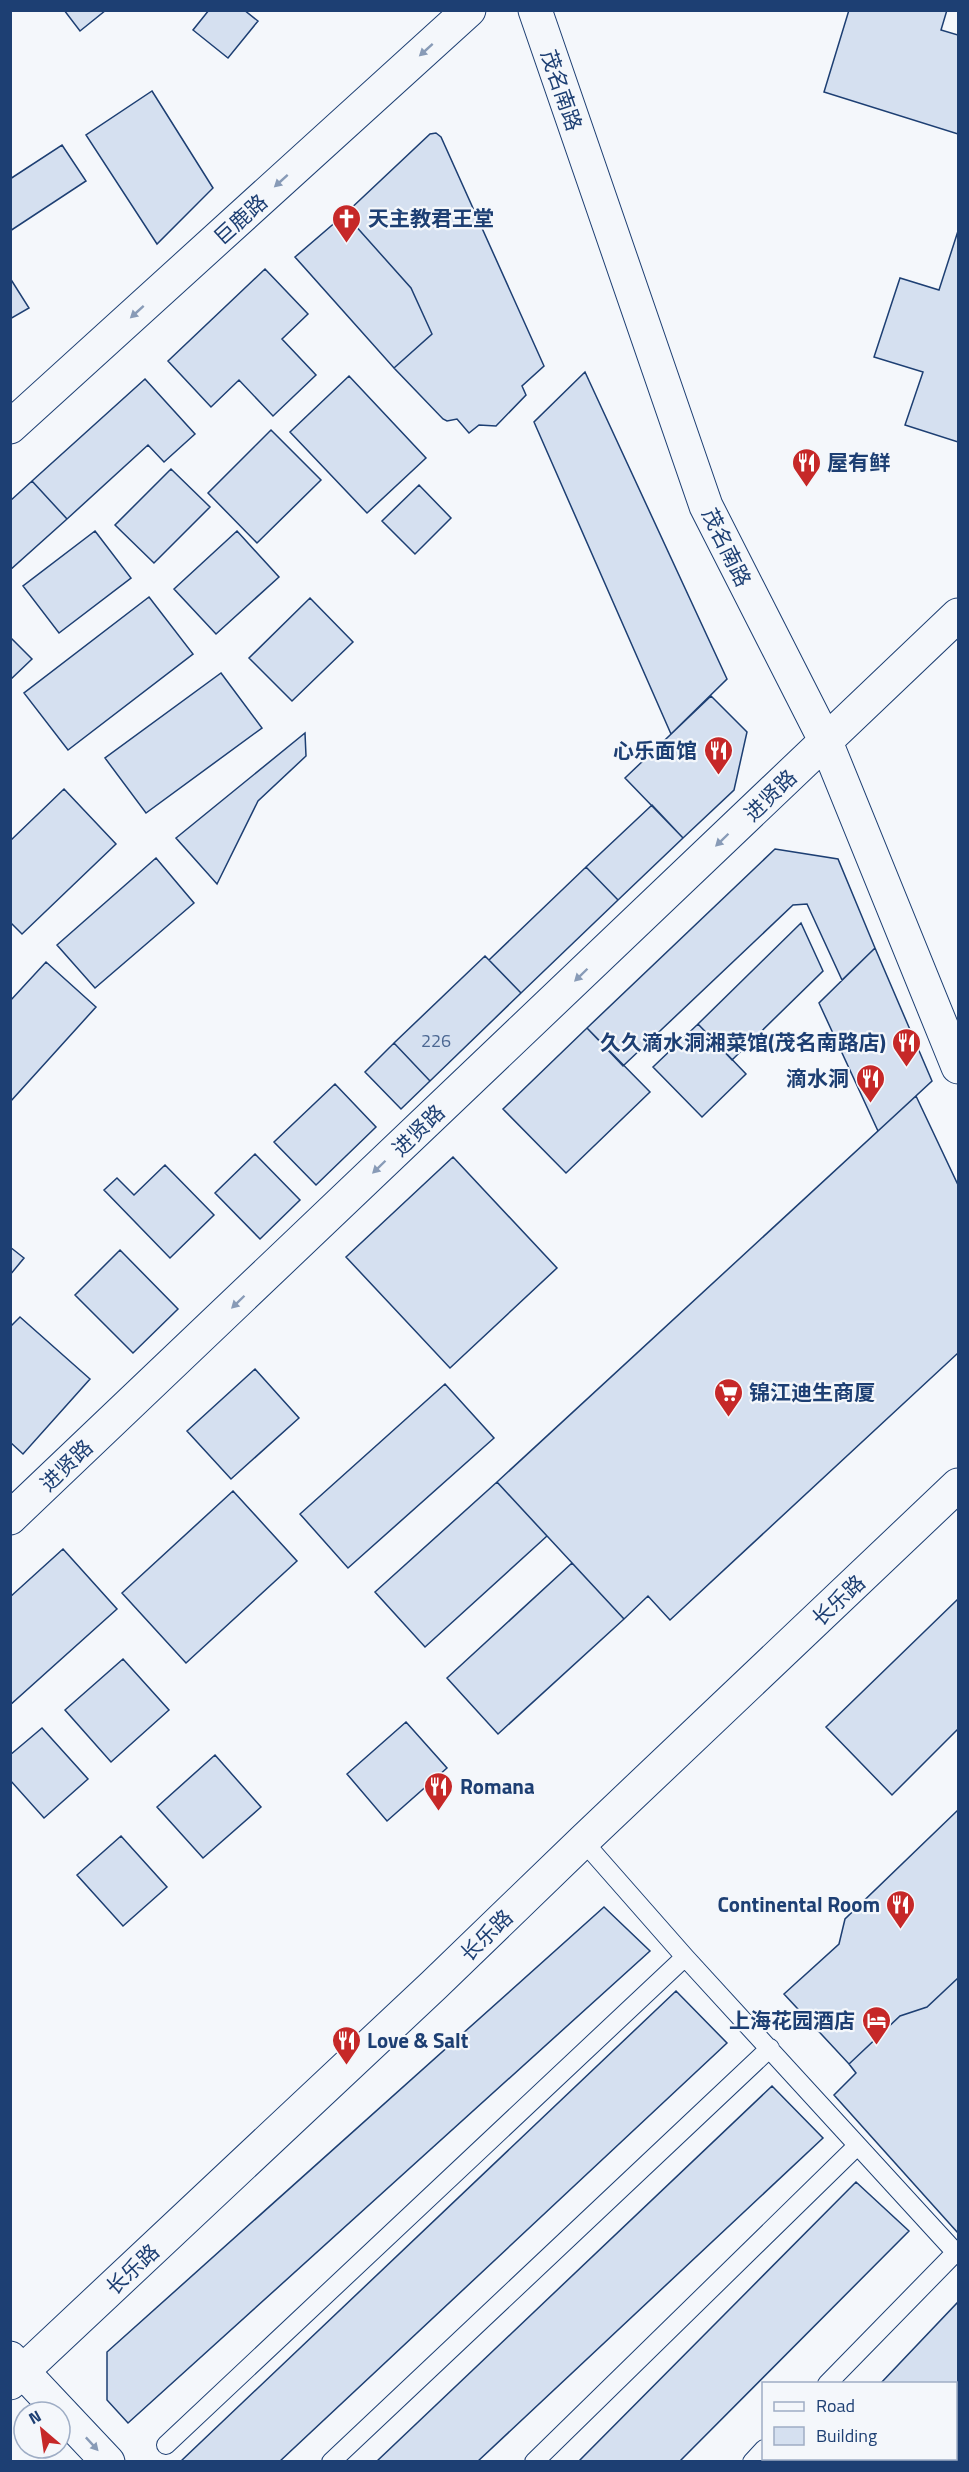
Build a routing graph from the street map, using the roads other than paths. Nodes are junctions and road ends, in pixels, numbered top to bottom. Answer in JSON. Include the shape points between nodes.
{"nodes":[{"id":1,"x":469,"y":10,"type":"edge"},
{"id":2,"x":535,"y":10,"type":"edge"},
{"id":3,"x":10,"y":428,"type":"edge"},
{"id":4,"x":958,"y":615,"type":"edge"},
{"id":5,"x":826,"y":742,"type":"junction"},
{"id":6,"x":958,"y":1067,"type":"edge"},
{"id":7,"x":958,"y":1485,"type":"edge"},
{"id":8,"x":10,"y":1518,"type":"edge"},
{"id":9,"x":583,"y":1841,"type":"junction"},
{"id":10,"x":685,"y":1957,"type":"junction"},
{"id":11,"x":770,"y":2048,"type":"junction"},
{"id":12,"x":857,"y":2146,"type":"junction"},
{"id":13,"x":957,"y":2253,"type":"edge"},
{"id":14,"x":15,"y":2370,"type":"edge"},
{"id":15,"x":829,"y":2382,"type":"edge"},
{"id":16,"x":165,"y":2445,"type":"dead end"},
{"id":17,"x":108,"y":2462,"type":"edge"},
{"id":18,"x":331,"y":2462,"type":"edge"},
{"id":19,"x":534,"y":2462,"type":"edge"}],
"edges":[{"from":1,"to":3,"type":"street","name":"巨鹿路","one_way":true},
{"from":2,"to":5,"type":"street","name":"茂名南路","via":[[706,506]]},
{"from":4,"to":5,"type":"street","name":"进贤路"},
{"from":5,"to":6,"type":"street","name":"茂名南路"},
{"from":5,"to":8,"type":"street","name":"进贤路","one_way":true},
{"from":7,"to":9,"type":"street","name":"长乐路"},
{"from":9,"to":10,"type":"lane"},
{"from":9,"to":14,"type":"street","name":"长乐路","via":[[434,1985]]},
{"from":10,"to":11,"type":"lane"},
{"from":10,"to":16,"type":"lane"},
{"from":11,"to":12,"type":"lane"},
{"from":11,"to":18,"type":"lane"},
{"from":12,"to":13,"type":"lane"},
{"from":12,"to":19,"type":"lane"},
{"from":13,"to":15,"type":"lane"},
{"from":14,"to":17,"type":"street","one_way":true}]}
